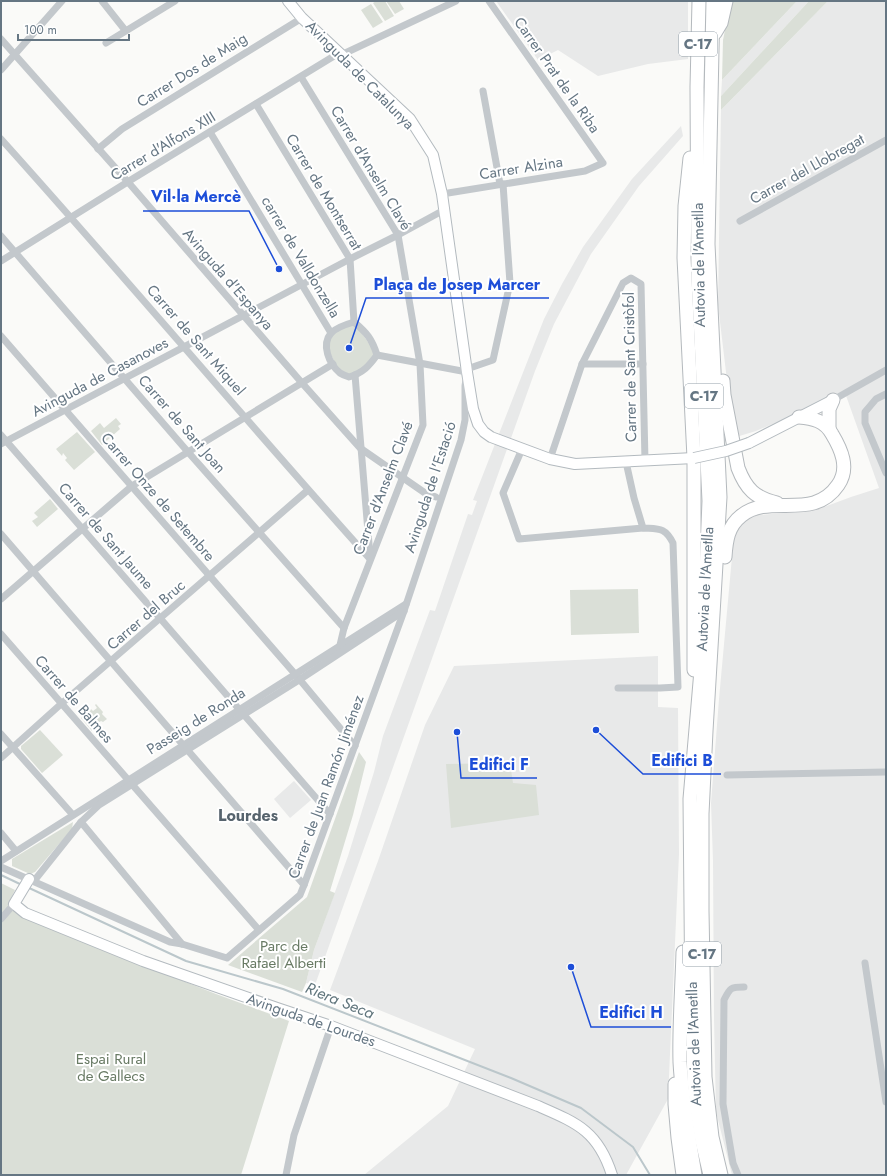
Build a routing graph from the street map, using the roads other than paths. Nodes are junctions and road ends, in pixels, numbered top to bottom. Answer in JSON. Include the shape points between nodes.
{"nodes":[{"id":1,"x":62,"y":1,"type":"edge"},
{"id":2,"x":102,"y":1,"type":"edge"},
{"id":3,"x":175,"y":1,"type":"edge"},
{"id":4,"x":288,"y":1,"type":"edge"},
{"id":5,"x":456,"y":1,"type":"edge"},
{"id":6,"x":489,"y":1,"type":"edge"},
{"id":7,"x":699,"y":1,"type":"edge"},
{"id":8,"x":713,"y":1,"type":"edge"},
{"id":9,"x":726,"y":1,"type":"edge"},
{"id":10,"x":302,"y":18,"type":"junction"},
{"id":11,"x":125,"y":30,"type":"junction"},
{"id":12,"x":713,"y":38,"type":"junction"},
{"id":13,"x":1,"y":39,"type":"edge"},
{"id":14,"x":106,"y":43,"type":"dead end"},
{"id":15,"x":14,"y":54,"type":"junction"},
{"id":16,"x":340,"y":54,"type":"junction"},
{"id":17,"x":1,"y":70,"type":"edge"},
{"id":18,"x":301,"y":77,"type":"junction"},
{"id":19,"x":696,"y":87,"type":"junction"},
{"id":20,"x":483,"y":91,"type":"dead end"},
{"id":21,"x":256,"y":104,"type":"junction"},
{"id":22,"x":210,"y":132,"type":"junction"},
{"id":23,"x":1,"y":139,"type":"edge"},
{"id":24,"x":886,"y":140,"type":"edge"},
{"id":25,"x":98,"y":149,"type":"junction"},
{"id":26,"x":603,"y":164,"type":"joint"},
{"id":27,"x":128,"y":182,"type":"junction"},
{"id":28,"x":501,"y":184,"type":"junction"},
{"id":29,"x":442,"y":194,"type":"junction"},
{"id":30,"x":444,"y":210,"type":"junction"},
{"id":31,"x":71,"y":217,"type":"junction"},
{"id":32,"x":740,"y":221,"type":"dead end"},
{"id":33,"x":398,"y":235,"type":"junction"},
{"id":34,"x":1,"y":236,"type":"edge"},
{"id":35,"x":15,"y":252,"type":"junction"},
{"id":36,"x":350,"y":259,"type":"junction"},
{"id":37,"x":1,"y":260,"type":"edge"},
{"id":38,"x":302,"y":285,"type":"junction"},
{"id":39,"x":243,"y":316,"type":"junction"},
{"id":40,"x":712,"y":318,"type":"junction"},
{"id":41,"x":354,"y":322,"type":"junction"},
{"id":42,"x":331,"y":334,"type":"junction"},
{"id":43,"x":1,"y":336,"type":"edge"},
{"id":44,"x":184,"y":348,"type":"junction"},
{"id":45,"x":377,"y":355,"type":"junction"},
{"id":46,"x":333,"y":364,"type":"junction"},
{"id":47,"x":420,"y":364,"type":"junction"},
{"id":48,"x":582,"y":364,"type":"junction"},
{"id":49,"x":643,"y":364,"type":"junction"},
{"id":50,"x":467,"y":370,"type":"junction"},
{"id":51,"x":886,"y":370,"type":"edge"},
{"id":52,"x":355,"y":375,"type":"junction"},
{"id":53,"x":125,"y":379,"type":"junction"},
{"id":54,"x":302,"y":383,"type":"junction"},
{"id":55,"x":886,"y":394,"type":"edge"},
{"id":56,"x":833,"y":400,"type":"joint"},
{"id":57,"x":65,"y":410,"type":"junction"},
{"id":58,"x":246,"y":417,"type":"junction"},
{"id":59,"x":799,"y":417,"type":"joint"},
{"id":60,"x":824,"y":418,"type":"junction"},
{"id":61,"x":3,"y":440,"type":"edge"},
{"id":62,"x":360,"y":448,"type":"junction"},
{"id":63,"x":519,"y":448,"type":"junction"},
{"id":64,"x":188,"y":452,"type":"junction"},
{"id":65,"x":694,"y":458,"type":"junction"},
{"id":66,"x":550,"y":459,"type":"junction"},
{"id":67,"x":645,"y":461,"type":"junction"},
{"id":68,"x":626,"y":462,"type":"junction"},
{"id":69,"x":886,"y":473,"type":"edge"},
{"id":70,"x":402,"y":477,"type":"junction"},
{"id":71,"x":132,"y":486,"type":"junction"},
{"id":72,"x":308,"y":490,"type":"junction"},
{"id":73,"x":436,"y":497,"type":"dead end"},
{"id":74,"x":787,"y":505,"type":"junction"},
{"id":75,"x":643,"y":528,"type":"junction"},
{"id":76,"x":82,"y":529,"type":"junction"},
{"id":77,"x":259,"y":533,"type":"junction"},
{"id":78,"x":1,"y":534,"type":"edge"},
{"id":79,"x":370,"y":559,"type":"junction"},
{"id":80,"x":33,"y":571,"type":"junction"},
{"id":81,"x":210,"y":576,"type":"junction"},
{"id":82,"x":1,"y":599,"type":"edge"},
{"id":83,"x":405,"y":608,"type":"junction"},
{"id":84,"x":161,"y":619,"type":"junction"},
{"id":85,"x":344,"y":628,"type":"junction"},
{"id":86,"x":1,"y":634,"type":"edge"},
{"id":87,"x":342,"y":648,"type":"junction"},
{"id":88,"x":112,"y":662,"type":"junction"},
{"id":89,"x":297,"y":677,"type":"junction"},
{"id":90,"x":618,"y":688,"type":"dead end"},
{"id":91,"x":62,"y":704,"type":"junction"},
{"id":92,"x":703,"y":705,"type":"junction"},
{"id":93,"x":241,"y":712,"type":"junction"},
{"id":94,"x":1,"y":734,"type":"edge"},
{"id":95,"x":355,"y":746,"type":"junction"},
{"id":96,"x":186,"y":747,"type":"junction"},
{"id":97,"x":14,"y":748,"type":"junction"},
{"id":98,"x":1,"y":758,"type":"edge"},
{"id":99,"x":886,"y":772,"type":"edge"},
{"id":100,"x":728,"y":775,"type":"dead end"},
{"id":101,"x":130,"y":782,"type":"junction"},
{"id":102,"x":690,"y":799,"type":"junction"},
{"id":103,"x":330,"y":814,"type":"junction"},
{"id":104,"x":73,"y":815,"type":"junction"},
{"id":105,"x":81,"y":822,"type":"junction"},
{"id":106,"x":1,"y":833,"type":"edge"},
{"id":107,"x":16,"y":851,"type":"junction"},
{"id":108,"x":1,"y":861,"type":"edge"},
{"id":109,"x":1,"y":866,"type":"edge"},
{"id":110,"x":32,"y":880,"type":"junction"},
{"id":111,"x":304,"y":885,"type":"junction"},
{"id":112,"x":14,"y":904,"type":"junction"},
{"id":113,"x":1,"y":919,"type":"edge"},
{"id":114,"x":259,"y":930,"type":"junction"},
{"id":115,"x":182,"y":944,"type":"junction"},
{"id":116,"x":864,"y":963,"type":"dead end"},
{"id":117,"x":744,"y":987,"type":"dead end"},
{"id":118,"x":331,"y":1026,"type":"junction"},
{"id":119,"x":680,"y":1037,"type":"junction"},
{"id":120,"x":886,"y":1102,"type":"edge"},
{"id":121,"x":286,"y":1175,"type":"edge"},
{"id":122,"x":612,"y":1175,"type":"edge"},
{"id":123,"x":684,"y":1175,"type":"edge"},
{"id":124,"x":695,"y":1175,"type":"edge"},
{"id":125,"x":710,"y":1175,"type":"edge"},
{"id":126,"x":721,"y":1175,"type":"edge"},
{"id":127,"x":738,"y":1175,"type":"edge"}],
"edges":[{"from":1,"to":15,"type":"street"},
{"from":2,"to":11,"type":"street"},
{"from":3,"to":11,"type":"street"},
{"from":4,"to":10,"type":"street","name":"Avinguda de Catalunya"},
{"from":5,"to":16,"type":"street","name":"Carrer d'Alfons XIII"},
{"from":6,"to":26,"type":"street","name":"Carrer Prat de la Riba"},
{"from":7,"to":19,"type":"highway","name":"Autovia de l'Ametlla","number":"C-17"},
{"from":8,"to":12,"type":"highway","name":"Autovia de l'Ametlla","number":"C-17"},
{"from":9,"to":12,"type":"highway","via":[[721,23]]},
{"from":10,"to":16,"type":"street","name":"Avinguda de Catalunya"},
{"from":10,"to":25,"type":"street","name":"Carrer Dos de Maig","via":[[122,129]]},
{"from":11,"to":14,"type":"street"},
{"from":12,"to":40,"type":"highway","name":"Autovia de l'Ametlla","number":"C-17","via":[[708,244]]},
{"from":13,"to":15,"type":"street","name":"Avinguda d'Espanya"},
{"from":15,"to":17,"type":"street"},
{"from":15,"to":25,"type":"street","name":"Avinguda d'Espanya"},
{"from":16,"to":18,"type":"street","name":"Carrer d'Alfons XIII"},
{"from":16,"to":29,"type":"street","name":"Avinguda de Catalunya","via":[[410,119],[433,155]]},
{"from":18,"to":21,"type":"street","name":"Carrer d'Alfons XIII"},
{"from":18,"to":33,"type":"street","name":"Carrer d'Anselm Clavé"},
{"from":19,"to":65,"type":"highway","via":[[692,108],[685,206],[684,258]]},
{"from":19,"to":92,"type":"highway","name":"Autovia de l'Ametlla","number":"C-17","via":[[698,277],[709,500]]},
{"from":20,"to":28,"type":"street"},
{"from":21,"to":22,"type":"street","name":"Carrer d'Alfons XIII"},
{"from":21,"to":36,"type":"street","name":"Carrer de Montserrat"},
{"from":22,"to":27,"type":"street","name":"Carrer d'Alfons XIII"},
{"from":22,"to":38,"type":"street","name":"carrer de Valldonzella"},
{"from":23,"to":31,"type":"street","name":"Carrer de Sant Miquel"},
{"from":24,"to":32,"type":"street","name":"Carrer del Llobregat"},
{"from":25,"to":27,"type":"street","name":"Avinguda d'Espanya"},
{"from":26,"to":28,"type":"street","name":"Carrer Alzina","via":[[585,171]]},
{"from":27,"to":31,"type":"street","name":"Carrer d'Alfons XIII"},
{"from":27,"to":39,"type":"street","name":"Avinguda d'Espanya"},
{"from":28,"to":29,"type":"street","name":"Carrer Alzina"},
{"from":28,"to":50,"type":"street","via":[[510,283],[493,360]]},
{"from":29,"to":30,"type":"street","name":"Avinguda de Catalunya"},
{"from":30,"to":33,"type":"street","name":"Avinguda de Casanoves"},
{"from":30,"to":50,"type":"street","name":"Avinguda de Catalunya"},
{"from":31,"to":35,"type":"street","name":"Carrer d'Alfons XIII"},
{"from":31,"to":44,"type":"street","name":"Carrer de Sant Miquel"},
{"from":33,"to":36,"type":"street","name":"Avinguda de Casanoves"},
{"from":33,"to":47,"type":"street","name":"Carrer d'Anselm Clavé"},
{"from":34,"to":35,"type":"street","name":"Carrer de Sant Joan"},
{"from":35,"to":37,"type":"street","name":"Carrer d'Alfons XIII"},
{"from":35,"to":53,"type":"street","name":"Carrer de Sant Joan"},
{"from":36,"to":38,"type":"street","name":"Avinguda de Casanoves"},
{"from":36,"to":41,"type":"street","name":"Carrer de Montserrat"},
{"from":38,"to":39,"type":"street","name":"Avinguda de Casanoves"},
{"from":38,"to":42,"type":"street","name":"carrer de Valldonzella"},
{"from":39,"to":44,"type":"street","name":"Avinguda de Casanoves"},
{"from":39,"to":54,"type":"street","name":"Avinguda d'Espanya"},
{"from":40,"to":74,"type":"highway","via":[[719,346],[724,395],[742,478],[752,491],[763,499]]},
{"from":40,"to":92,"type":"highway","name":"Autovia de l'Ametlla","number":"C-17","via":[[720,497]]},
{"from":41,"to":42,"type":"street"},
{"from":41,"to":45,"type":"street","via":[[369,335]]},
{"from":42,"to":46,"type":"street","via":[[326,345]]},
{"from":43,"to":57,"type":"street","name":"Carrer Onze de Setembre"},
{"from":44,"to":53,"type":"street","name":"Avinguda de Casanoves"},
{"from":44,"to":58,"type":"street","name":"Carrer de Sant Miquel"},
{"from":45,"to":47,"type":"street"},
{"from":45,"to":52,"type":"street","via":[[369,367]]},
{"from":46,"to":52,"type":"street","via":[[344,375]]},
{"from":46,"to":54,"type":"street"},
{"from":47,"to":50,"type":"street"},
{"from":47,"to":70,"type":"street","name":"Carrer d'Anselm Clavé","via":[[423,425]]},
{"from":48,"to":49,"type":"street"},
{"from":48,"to":49,"type":"street","name":"Carrer de Sant Cristòfol","via":[[623,283],[631,278],[641,284]]},
{"from":48,"to":66,"type":"street"},
{"from":49,"to":67,"type":"street","name":"Carrer de Sant Cristòfol"},
{"from":50,"to":63,"type":"street","name":"Avinguda de Catalunya","via":[[478,424],[491,437]]},
{"from":50,"to":83,"type":"street","name":"Avinguda de l'Estació","via":[[465,420],[460,440]]},
{"from":51,"to":56,"type":"street"},
{"from":52,"to":62,"type":"street"},
{"from":53,"to":57,"type":"street","name":"Avinguda de Casanoves"},
{"from":53,"to":64,"type":"street","name":"Carrer de Sant Joan"},
{"from":54,"to":58,"type":"street"},
{"from":54,"to":62,"type":"street","name":"Avinguda d'Espanya"},
{"from":55,"to":69,"type":"street","via":[[876,399],[865,412],[865,424]]},
{"from":56,"to":60,"type":"highway"},
{"from":57,"to":61,"type":"street","name":"Avinguda de Casanoves"},
{"from":57,"to":71,"type":"street","name":"Carrer Onze de Setembre"},
{"from":58,"to":64,"type":"street"},
{"from":58,"to":72,"type":"street","name":"Carrer de Sant Miquel"},
{"from":59,"to":60,"type":"highway"},
{"from":59,"to":65,"type":"street","name":"Avinguda de Catalunya","bridge":true,"via":[[749,443]]},
{"from":60,"to":74,"type":"highway","via":[[841,448],[843,476],[827,498],[812,504]]},
{"from":61,"to":76,"type":"street","name":"Carrer de Sant Jaume"},
{"from":62,"to":70,"type":"street","name":"Avinguda d'Espanya"},
{"from":62,"to":79,"type":"street"},
{"from":63,"to":66,"type":"street","name":"Avinguda de Catalunya"},
{"from":63,"to":75,"type":"street","via":[[503,493],[519,539]]},
{"from":64,"to":71,"type":"street"},
{"from":64,"to":77,"type":"street","name":"Carrer de Sant Joan"},
{"from":65,"to":67,"type":"street","name":"Avinguda de Catalunya"},
{"from":65,"to":92,"type":"highway","via":[[694,694]]},
{"from":66,"to":68,"type":"street","name":"Avinguda de Catalunya","via":[[575,464]]},
{"from":67,"to":68,"type":"street","name":"Avinguda de Catalunya"},
{"from":68,"to":75,"type":"street"},
{"from":70,"to":73,"type":"street","name":"Avinguda d'Espanya"},
{"from":70,"to":79,"type":"street","name":"Carrer d'Anselm Clavé"},
{"from":71,"to":76,"type":"street"},
{"from":71,"to":81,"type":"street","name":"Carrer Onze de Setembre"},
{"from":72,"to":77,"type":"street","name":"Carrer del Bruc"},
{"from":72,"to":79,"type":"street","name":"Carrer de Sant Miquel"},
{"from":74,"to":92,"type":"highway","via":[[751,510],[736,521],[729,532],[722,586],[719,646]]},
{"from":75,"to":90,"type":"street","via":[[659,529],[668,534],[673,543],[678,687]]},
{"from":76,"to":80,"type":"street"},
{"from":76,"to":84,"type":"street","name":"Carrer de Sant Jaume"},
{"from":77,"to":81,"type":"street","name":"Carrer del Bruc"},
{"from":77,"to":85,"type":"street","name":"Carrer de Sant Joan"},
{"from":78,"to":80,"type":"street"},
{"from":79,"to":85,"type":"street","name":"Carrer d'Anselm Clavé"},
{"from":80,"to":82,"type":"street"},
{"from":80,"to":88,"type":"street"},
{"from":81,"to":84,"type":"street","name":"Carrer del Bruc"},
{"from":81,"to":89,"type":"street","name":"Carrer Onze de Setembre"},
{"from":83,"to":87,"type":"street","name":"Passeig de Ronda"},
{"from":83,"to":95,"type":"street","name":"Carrer de Juan Ramón Jiménez"},
{"from":84,"to":88,"type":"street","name":"Carrer del Bruc"},
{"from":84,"to":93,"type":"street","name":"Carrer de Sant Jaume"},
{"from":85,"to":87,"type":"street","name":"Carrer d'Anselm Clavé"},
{"from":86,"to":91,"type":"street","name":"Carrer de Balmes"},
{"from":87,"to":89,"type":"street","name":"Passeig de Ronda"},
{"from":88,"to":91,"type":"street","name":"Carrer del Bruc"},
{"from":88,"to":96,"type":"street"},
{"from":89,"to":93,"type":"street","name":"Passeig de Ronda"},
{"from":89,"to":95,"type":"street","name":"Carrer Onze de Setembre"},
{"from":91,"to":97,"type":"street","name":"Carrer del Bruc"},
{"from":91,"to":101,"type":"street","name":"Carrer de Balmes"},
{"from":92,"to":102,"type":"highway","name":"Autovia de l'Ametlla","number":"C-17"},
{"from":92,"to":126,"type":"highway","name":"Autovia de l'Ametlla","number":"C-17","via":[[706,731],[702,814],[705,1077],[712,1137]]},
{"from":93,"to":96,"type":"street","name":"Passeig de Ronda"},
{"from":93,"to":103,"type":"street","name":"Carrer de Sant Jaume"},
{"from":94,"to":97,"type":"street"},
{"from":95,"to":103,"type":"street","name":"Carrer de Juan Ramón Jiménez"},
{"from":96,"to":101,"type":"street","name":"Passeig de Ronda"},
{"from":96,"to":111,"type":"street"},
{"from":97,"to":98,"type":"street","name":"Carrer del Bruc"},
{"from":97,"to":104,"type":"street"},
{"from":99,"to":100,"type":"street"},
{"from":101,"to":104,"type":"street","name":"Passeig de Ronda"},
{"from":101,"to":105,"type":"street","name":"Passeig de Ronda"},
{"from":101,"to":114,"type":"street","name":"Carrer de Balmes"},
{"from":102,"to":119,"type":"highway","via":[[686,828]]},
{"from":102,"to":125,"type":"highway","name":"Autovia de l'Ametlla","number":"C-17","via":[[694,1080],[699,1125]]},
{"from":103,"to":111,"type":"street","name":"Carrer de Juan Ramón Jiménez"},
{"from":104,"to":107,"type":"street","name":"Passeig de Ronda"},
{"from":105,"to":110,"type":"street","name":"Passeig de Ronda"},
{"from":105,"to":115,"type":"street"},
{"from":106,"to":107,"type":"street"},
{"from":107,"to":108,"type":"street","name":"Passeig de Ronda"},
{"from":109,"to":110,"type":"street","name":"Carrer de Juan Ramón Jiménez"},
{"from":110,"to":112,"type":"street"},
{"from":110,"to":115,"type":"street","name":"Carrer de Juan Ramón Jiménez","via":[[170,942]]},
{"from":111,"to":114,"type":"street","name":"Carrer de Juan Ramón Jiménez","via":[[300,895]]},
{"from":112,"to":113,"type":"street"},
{"from":112,"to":118,"type":"street","name":"Avinguda de Lourdes","via":[[25,913],[143,961]]},
{"from":114,"to":115,"type":"street","name":"Carrer de Juan Ramón Jiménez","via":[[228,958]]},
{"from":116,"to":120,"type":"street"},
{"from":117,"to":127,"type":"street","via":[[730,989],[724,1000],[723,1104],[733,1162]]},
{"from":118,"to":121,"type":"street","via":[[294,1135]]},
{"from":118,"to":122,"type":"street","name":"Avinguda de Lourdes","via":[[568,1119],[588,1132],[603,1151]]},
{"from":119,"to":123,"type":"highway","via":[[675,1066],[675,1104]]},
{"from":119,"to":124,"type":"highway","via":[[683,1095]]}]}
